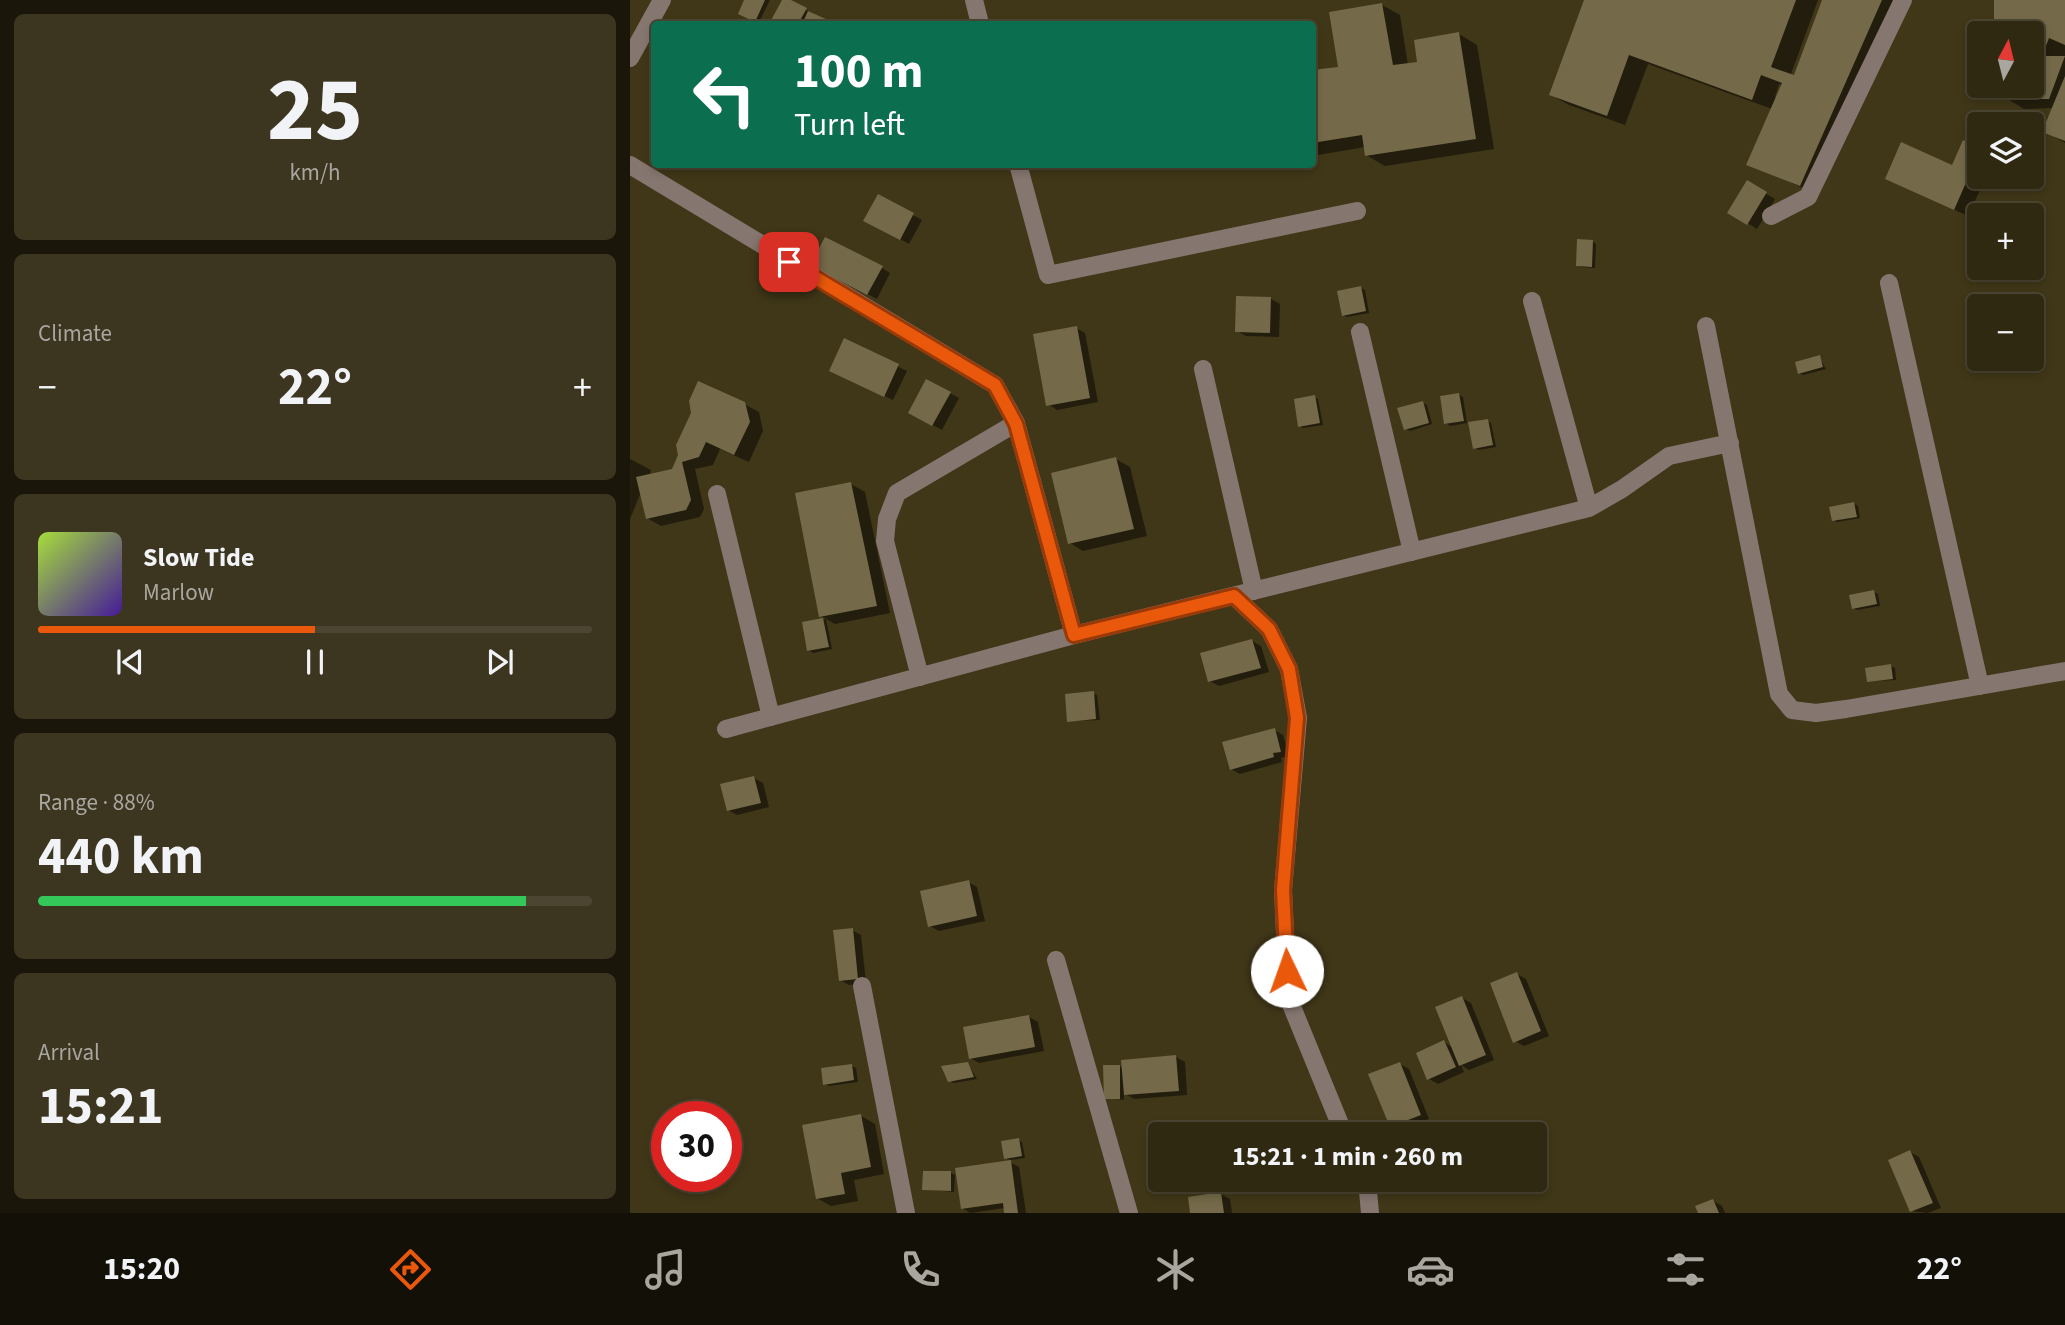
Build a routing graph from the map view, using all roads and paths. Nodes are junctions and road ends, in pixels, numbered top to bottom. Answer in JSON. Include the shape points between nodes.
{"nodes":[{"id":1,"x":663,"y":0,"type":"edge"},
{"id":2,"x":974,"y":0,"type":"edge"},
{"id":3,"x":1903,"y":0,"type":"edge"},
{"id":4,"x":651,"y":21,"type":"edge"},
{"id":5,"x":651,"y":21,"type":"edge"},
{"id":6,"x":979,"y":21,"type":"edge"},
{"id":7,"x":630,"y":58,"type":"edge"},
{"id":8,"x":630,"y":165,"type":"edge"},
{"id":9,"x":1019,"y":168,"type":"edge"},
{"id":10,"x":1357,"y":211,"type":"dead end"},
{"id":11,"x":1771,"y":216,"type":"dead end"},
{"id":12,"x":1889,"y":282,"type":"dead end"},
{"id":13,"x":1532,"y":301,"type":"dead end"},
{"id":14,"x":1706,"y":326,"type":"dead end"},
{"id":15,"x":1360,"y":332,"type":"dead end"},
{"id":16,"x":1202,"y":369,"type":"dead end"},
{"id":17,"x":1016,"y":424,"type":"junction"},
{"id":18,"x":1730,"y":443,"type":"junction"},
{"id":19,"x":717,"y":494,"type":"dead end"},
{"id":20,"x":1589,"y":508,"type":"junction"},
{"id":21,"x":1412,"y":552,"type":"junction"},
{"id":22,"x":1254,"y":591,"type":"junction"},
{"id":23,"x":1234,"y":596,"type":"junction"},
{"id":24,"x":1074,"y":635,"type":"junction"},
{"id":25,"x":2065,"y":671,"type":"edge"},
{"id":26,"x":920,"y":677,"type":"junction"},
{"id":27,"x":1980,"y":686,"type":"junction"},
{"id":28,"x":771,"y":717,"type":"junction"},
{"id":29,"x":726,"y":729,"type":"dead end"},
{"id":30,"x":1056,"y":960,"type":"dead end"},
{"id":31,"x":862,"y":986,"type":"dead end"},
{"id":32,"x":1339,"y":1122,"type":"edge"},
{"id":33,"x":1368,"y":1192,"type":"edge"},
{"id":34,"x":906,"y":1213,"type":"edge"},
{"id":35,"x":1129,"y":1213,"type":"edge"},
{"id":36,"x":1370,"y":1213,"type":"edge"}],
"edges":[{"from":1,"to":5,"type":"street"},
{"from":2,"to":6,"type":"street"},
{"from":3,"to":11,"type":"street","via":[[1808,197]]},
{"from":4,"to":7,"type":"street"},
{"from":8,"to":17,"type":"street","via":[[995,385]]},
{"from":9,"to":10,"type":"street","via":[[1048,275]]},
{"from":12,"to":27,"type":"street"},
{"from":13,"to":20,"type":"street"},
{"from":14,"to":18,"type":"street"},
{"from":15,"to":21,"type":"street"},
{"from":16,"to":22,"type":"street"},
{"from":17,"to":24,"type":"street"},
{"from":17,"to":26,"type":"street","via":[[897,493],[887,519],[885,541]]},
{"from":18,"to":20,"type":"street","via":[[1668,456]]},
{"from":18,"to":27,"type":"street","via":[[1779,694],[1792,710],[1816,713]]},
{"from":19,"to":28,"type":"street"},
{"from":20,"to":21,"type":"street"},
{"from":21,"to":22,"type":"street"},
{"from":22,"to":23,"type":"street"},
{"from":23,"to":24,"type":"street"},
{"from":23,"to":32,"type":"street","via":[[1269,629],[1289,669],[1297,718],[1283,890],[1288,997]]},
{"from":24,"to":26,"type":"street"},
{"from":25,"to":27,"type":"street"},
{"from":26,"to":28,"type":"street"},
{"from":28,"to":29,"type":"street"},
{"from":30,"to":35,"type":"street"},
{"from":31,"to":34,"type":"street"},
{"from":33,"to":36,"type":"street"}]}
